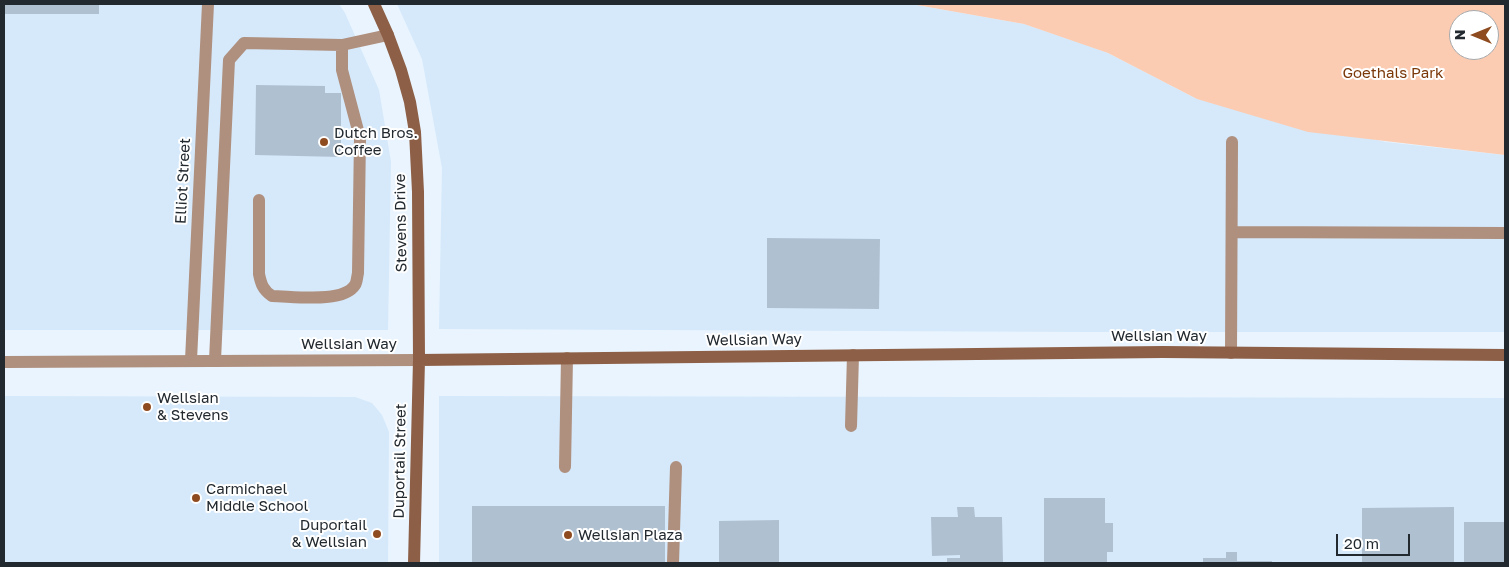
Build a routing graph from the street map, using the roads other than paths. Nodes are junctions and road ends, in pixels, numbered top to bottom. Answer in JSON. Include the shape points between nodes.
{"nodes":[{"id":1,"x":208,"y":4,"type":"edge"},
{"id":2,"x":374,"y":4,"type":"edge"},
{"id":3,"x":388,"y":35,"type":"junction"},
{"id":4,"x":342,"y":45,"type":"junction"},
{"id":5,"x":1232,"y":142,"type":"dead end"},
{"id":6,"x":259,"y":200,"type":"dead end"},
{"id":7,"x":1232,"y":232,"type":"junction"},
{"id":8,"x":1505,"y":233,"type":"edge"},
{"id":9,"x":1231,"y":353,"type":"junction"},
{"id":10,"x":852,"y":355,"type":"junction"},
{"id":11,"x":1505,"y":355,"type":"edge"},
{"id":12,"x":568,"y":358,"type":"junction"},
{"id":13,"x":191,"y":360,"type":"junction"},
{"id":14,"x":215,"y":360,"type":"junction"},
{"id":15,"x":419,"y":360,"type":"junction"},
{"id":16,"x":4,"y":362,"type":"edge"},
{"id":17,"x":851,"y":426,"type":"dead end"},
{"id":18,"x":565,"y":467,"type":"dead end"},
{"id":19,"x":676,"y":467,"type":"dead end"},
{"id":20,"x":414,"y":563,"type":"edge"},
{"id":21,"x":673,"y":563,"type":"edge"}],
"edges":[{"from":1,"to":13,"type":"street","name":"Elliot Street"},
{"from":2,"to":3,"type":"main road","name":"Stevens Drive"},
{"from":3,"to":4,"type":"street"},
{"from":3,"to":15,"type":"main road","name":"Stevens Drive","via":[[410,102],[415,132]]},
{"from":4,"to":6,"type":"street","via":[[342,70],[360,138],[358,273],[348,292],[328,297],[272,296],[265,291],[259,274]]},
{"from":4,"to":14,"type":"street","via":[[244,43],[229,60]]},
{"from":5,"to":7,"type":"street"},
{"from":7,"to":8,"type":"street"},
{"from":7,"to":9,"type":"street"},
{"from":9,"to":10,"type":"main road","name":"Wellsian Way"},
{"from":9,"to":11,"type":"main road","name":"Wellsian Way"},
{"from":10,"to":12,"type":"main road","name":"Wellsian Way"},
{"from":10,"to":17,"type":"street"},
{"from":12,"to":15,"type":"main road","name":"Wellsian Way"},
{"from":12,"to":18,"type":"street"},
{"from":13,"to":14,"type":"street","name":"Wellsian Way"},
{"from":13,"to":16,"type":"street","name":"Wellsian Way"},
{"from":14,"to":15,"type":"street","name":"Wellsian Way"},
{"from":15,"to":20,"type":"main road","name":"Duportail Street"},
{"from":19,"to":21,"type":"street"}]}
